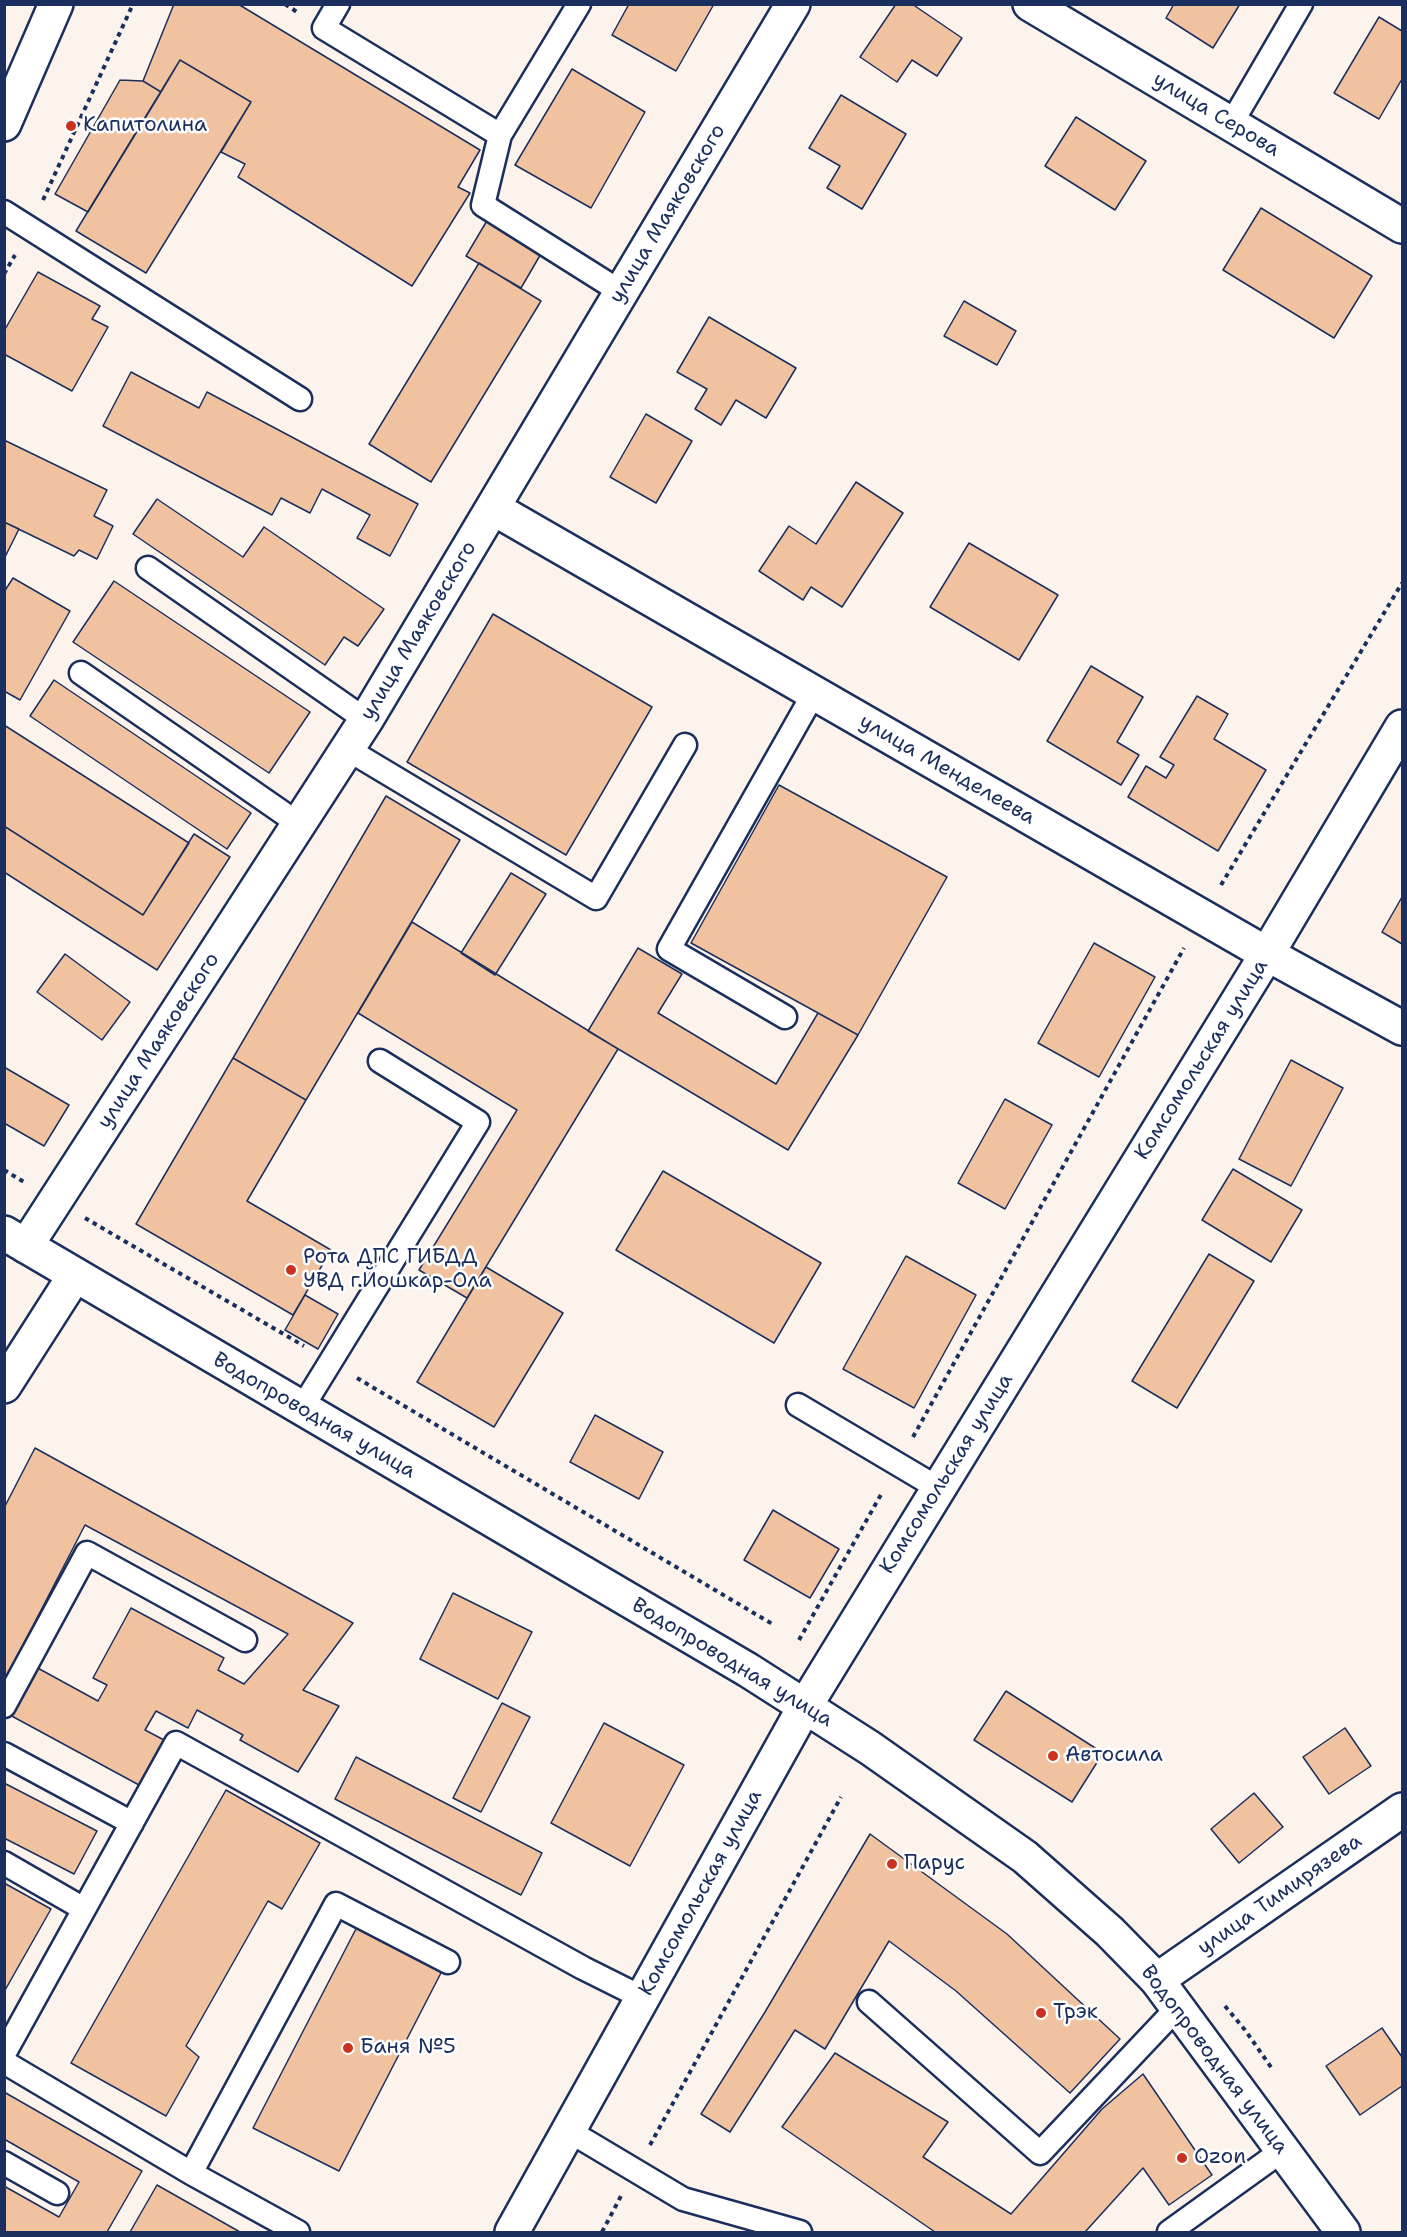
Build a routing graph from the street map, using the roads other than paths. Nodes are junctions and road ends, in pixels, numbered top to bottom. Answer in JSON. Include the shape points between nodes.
{"nodes":[{"id":1,"x":56,"y":4,"type":"edge"},
{"id":2,"x":338,"y":4,"type":"edge"},
{"id":3,"x":579,"y":4,"type":"edge"},
{"id":4,"x":794,"y":4,"type":"edge"},
{"id":5,"x":1030,"y":4,"type":"edge"},
{"id":6,"x":1301,"y":4,"type":"edge"},
{"id":7,"x":4,"y":124,"type":"edge"},
{"id":8,"x":1231,"y":124,"type":"junction"},
{"id":9,"x":500,"y":135,"type":"junction"},
{"id":10,"x":4,"y":212,"type":"edge"},
{"id":11,"x":1402,"y":226,"type":"edge"},
{"id":12,"x":621,"y":292,"type":"junction"},
{"id":13,"x":300,"y":399,"type":"dead end"},
{"id":14,"x":493,"y":508,"type":"junction"},
{"id":15,"x":148,"y":568,"type":"dead end"},
{"id":16,"x":81,"y":673,"type":"dead end"},
{"id":17,"x":814,"y":693,"type":"junction"},
{"id":18,"x":366,"y":720,"type":"junction"},
{"id":19,"x":1402,"y":727,"type":"edge"},
{"id":20,"x":685,"y":745,"type":"dead end"},
{"id":21,"x":347,"y":749,"type":"junction"},
{"id":22,"x":299,"y":824,"type":"junction"},
{"id":23,"x":1267,"y":954,"type":"junction"},
{"id":24,"x":785,"y":1017,"type":"dead end"},
{"id":25,"x":1402,"y":1028,"type":"edge"},
{"id":26,"x":380,"y":1061,"type":"dead end"},
{"id":27,"x":15,"y":1240,"type":"edge"},
{"id":28,"x":75,"y":1275,"type":"junction"},
{"id":29,"x":4,"y":1386,"type":"edge"},
{"id":30,"x":798,"y":1405,"type":"dead end"},
{"id":31,"x":302,"y":1408,"type":"junction"},
{"id":32,"x":938,"y":1488,"type":"junction"},
{"id":33,"x":245,"y":1640,"type":"dead end"},
{"id":34,"x":4,"y":1706,"type":"edge"},
{"id":35,"x":805,"y":1706,"type":"junction"},
{"id":36,"x":4,"y":1754,"type":"edge"},
{"id":37,"x":1402,"y":1810,"type":"edge"},
{"id":38,"x":132,"y":1823,"type":"junction"},
{"id":39,"x":4,"y":1863,"type":"edge"},
{"id":40,"x":84,"y":1909,"type":"junction"},
{"id":41,"x":448,"y":1962,"type":"dead end"},
{"id":42,"x":1157,"y":1980,"type":"junction"},
{"id":43,"x":643,"y":1998,"type":"junction"},
{"id":44,"x":869,"y":2002,"type":"dead end"},
{"id":45,"x":1178,"y":2007,"type":"junction"},
{"id":46,"x":4,"y":2054,"type":"edge"},
{"id":47,"x":4,"y":2062,"type":"edge"},
{"id":48,"x":568,"y":2131,"type":"junction"},
{"id":49,"x":1283,"y":2150,"type":"junction"},
{"id":50,"x":4,"y":2163,"type":"edge"},
{"id":51,"x":191,"y":2173,"type":"junction"},
{"id":52,"x":57,"y":2193,"type":"dead end"},
{"id":53,"x":298,"y":2232,"type":"edge"},
{"id":54,"x":512,"y":2232,"type":"edge"},
{"id":55,"x":800,"y":2232,"type":"edge"},
{"id":56,"x":1169,"y":2232,"type":"edge"},
{"id":57,"x":1343,"y":2232,"type":"edge"}],
"edges":[{"from":1,"to":7,"type":"main road"},
{"from":2,"to":9,"type":"lane","via":[[324,28]]},
{"from":3,"to":9,"type":"lane"},
{"from":4,"to":12,"type":"main road","name":"улица Маяковского"},
{"from":5,"to":8,"type":"main road","name":"улица Серова"},
{"from":6,"to":8,"type":"lane"},
{"from":8,"to":11,"type":"main road","name":"улица Серова"},
{"from":9,"to":12,"type":"lane","via":[[483,205]]},
{"from":10,"to":13,"type":"lane"},
{"from":12,"to":14,"type":"main road","name":"улица Маяковского"},
{"from":14,"to":17,"type":"main road","name":"улица Менделеева"},
{"from":14,"to":18,"type":"main road","name":"улица Маяковского"},
{"from":15,"to":18,"type":"lane"},
{"from":16,"to":22,"type":"lane"},
{"from":17,"to":23,"type":"main road","name":"улица Менделеева"},
{"from":17,"to":24,"type":"lane","via":[[669,949]]},
{"from":18,"to":21,"type":"main road","name":"улица Маяковского"},
{"from":19,"to":23,"type":"main road","name":"Комсомольская улица"},
{"from":20,"to":21,"type":"lane","via":[[596,898]]},
{"from":21,"to":22,"type":"main road","name":"улица Маяковского"},
{"from":22,"to":27,"type":"main road","name":"улица Маяковского","via":[[56,1201]]},
{"from":23,"to":25,"type":"main road","name":"улица Менделеева"},
{"from":23,"to":32,"type":"main road","name":"Комсомольская улица"},
{"from":26,"to":31,"type":"lane","via":[[478,1122]]},
{"from":27,"to":28,"type":"main road","name":"Водопроводная улица"},
{"from":28,"to":29,"type":"main road"},
{"from":28,"to":31,"type":"main road","name":"Водопроводная улица"},
{"from":30,"to":32,"type":"lane"},
{"from":31,"to":35,"type":"main road","name":"Водопроводная улица"},
{"from":32,"to":35,"type":"main road","name":"Комсомольская улица"},
{"from":33,"to":34,"type":"lane","via":[[87,1553]]},
{"from":35,"to":42,"type":"main road","name":"Водопроводная улица","via":[[1025,1857],[1110,1932]]},
{"from":35,"to":43,"type":"main road","name":"Комсомольская улица"},
{"from":36,"to":38,"type":"lane"},
{"from":37,"to":42,"type":"main road","name":"улица Тимирязева"},
{"from":38,"to":40,"type":"lane"},
{"from":38,"to":43,"type":"lane","via":[[176,1743]]},
{"from":39,"to":40,"type":"lane"},
{"from":40,"to":46,"type":"lane"},
{"from":41,"to":51,"type":"lane","via":[[336,1904]]},
{"from":42,"to":45,"type":"main road","name":"Водопроводная улица"},
{"from":43,"to":48,"type":"main road","name":"Комсомольская улица"},
{"from":44,"to":45,"type":"lane","via":[[1040,2153]]},
{"from":45,"to":49,"type":"main road","name":"Водопроводная улица"},
{"from":47,"to":51,"type":"lane"},
{"from":48,"to":54,"type":"main road","name":"Комсомольская улица"},
{"from":48,"to":55,"type":"lane","via":[[683,2199]]},
{"from":49,"to":56,"type":"lane"},
{"from":49,"to":57,"type":"main road","name":"Водопроводная улица"},
{"from":50,"to":52,"type":"lane"},
{"from":51,"to":53,"type":"lane"}]}
